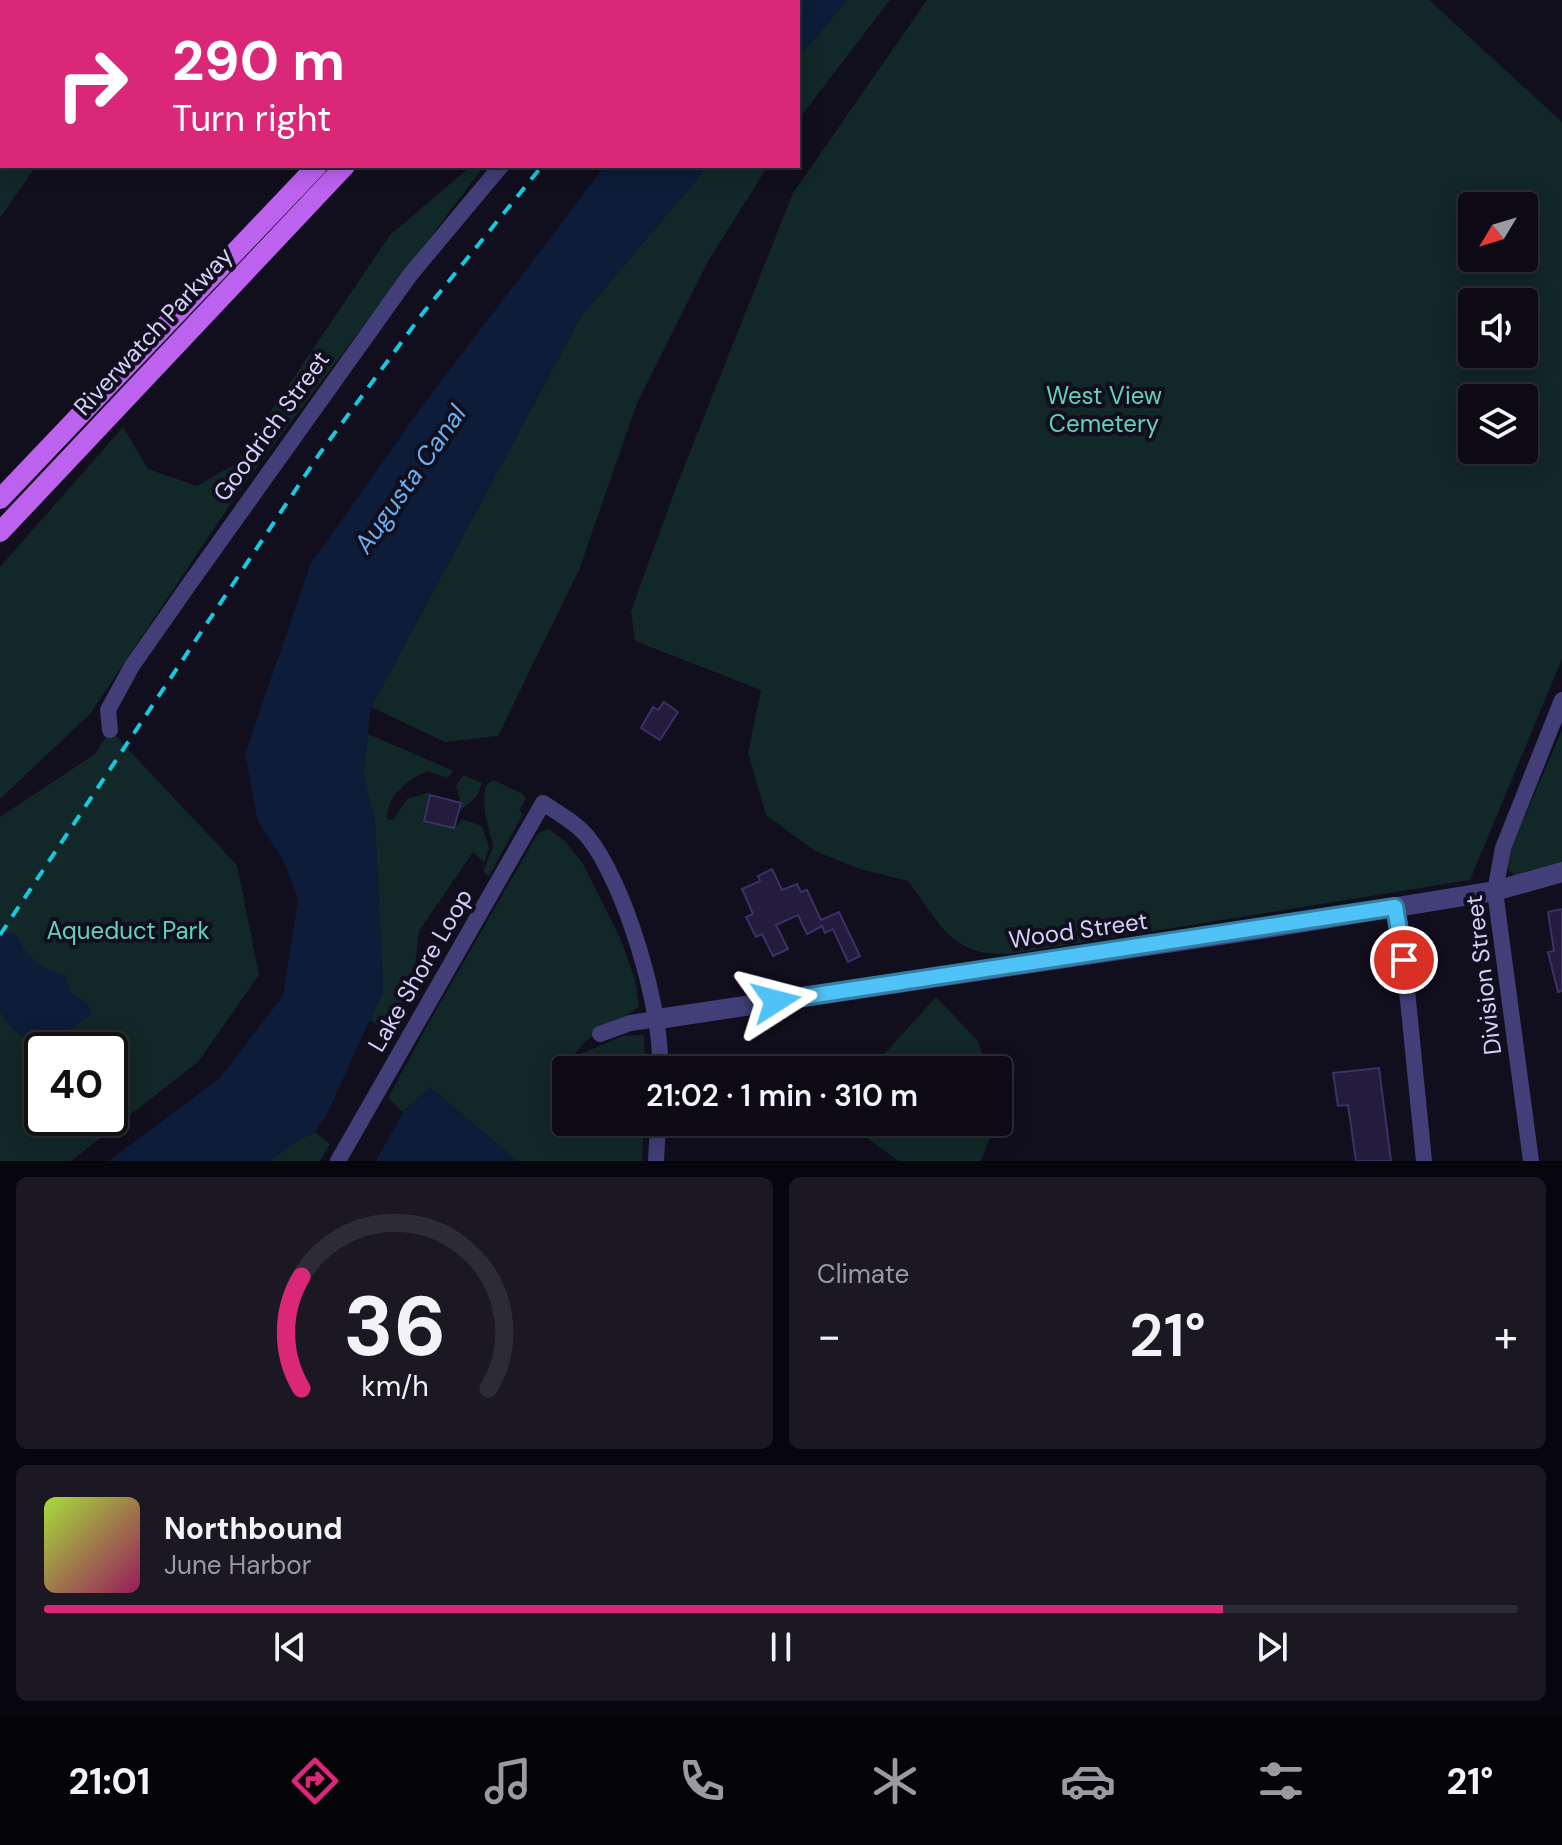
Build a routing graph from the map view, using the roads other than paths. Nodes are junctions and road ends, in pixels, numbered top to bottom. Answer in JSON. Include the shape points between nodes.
{"nodes":[{"id":1,"x":315,"y":168,"type":"edge"},
{"id":2,"x":343,"y":168,"type":"edge"},
{"id":3,"x":499,"y":168,"type":"edge"},
{"id":4,"x":0,"y":499,"type":"edge"},
{"id":5,"x":0,"y":532,"type":"edge"},
{"id":6,"x":1562,"y":700,"type":"edge"},
{"id":7,"x":110,"y":730,"type":"dead end"},
{"id":8,"x":1562,"y":872,"type":"edge"},
{"id":9,"x":1495,"y":891,"type":"junction"},
{"id":10,"x":1395,"y":907,"type":"junction"},
{"id":11,"x":658,"y":1019,"type":"junction"},
{"id":12,"x":600,"y":1034,"type":"dead end"},
{"id":13,"x":659,"y":1056,"type":"edge"},
{"id":14,"x":657,"y":1136,"type":"edge"},
{"id":15,"x":338,"y":1161,"type":"edge"},
{"id":16,"x":656,"y":1161,"type":"edge"},
{"id":17,"x":1424,"y":1161,"type":"edge"},
{"id":18,"x":1531,"y":1161,"type":"edge"}],
"edges":[{"from":1,"to":4,"type":"main road","name":"Riverwatch Parkway"},
{"from":2,"to":5,"type":"main road","name":"Riverwatch Parkway"},
{"from":3,"to":7,"type":"street","name":"Goodrich Street","via":[[410,275],[132,666],[108,710]]},
{"from":6,"to":9,"type":"street","name":"Division Street","via":[[1503,848]]},
{"from":8,"to":9,"type":"street","name":"Wood Street"},
{"from":9,"to":10,"type":"street","name":"Wood Street"},
{"from":9,"to":18,"type":"street","name":"Division Street"},
{"from":10,"to":11,"type":"street","name":"Wood Street"},
{"from":10,"to":17,"type":"street"},
{"from":11,"to":12,"type":"street","name":"Wood Street"},
{"from":11,"to":13,"type":"street"},
{"from":11,"to":15,"type":"street","name":"Lake Shore Loop","via":[[610,873],[578,827],[543,803]]},
{"from":14,"to":16,"type":"street"}]}
